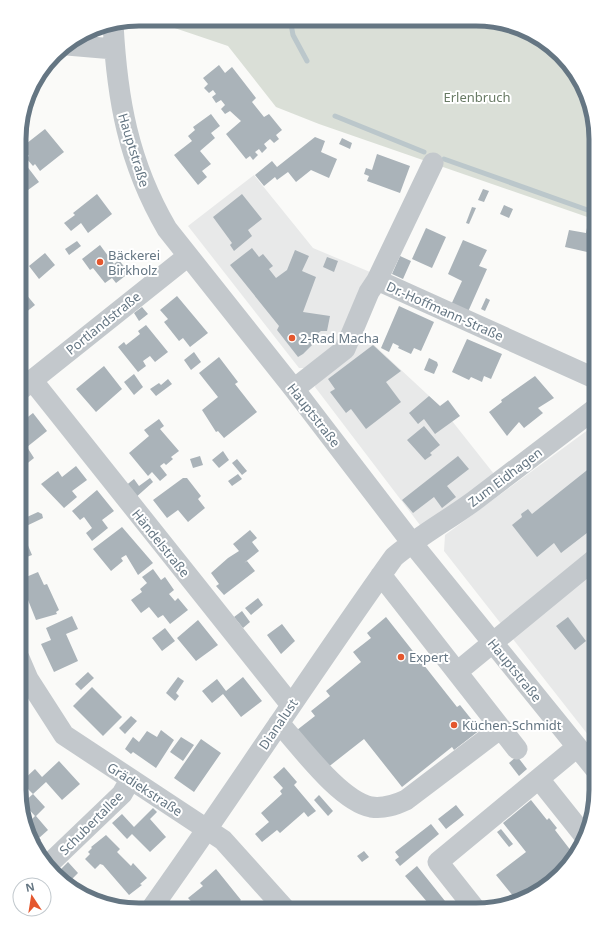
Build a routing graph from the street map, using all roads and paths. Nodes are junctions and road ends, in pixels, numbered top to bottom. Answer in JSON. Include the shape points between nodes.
{"nodes":[{"id":1,"x":113,"y":29,"type":"edge"},
{"id":2,"x":75,"y":46,"type":"edge"},
{"id":3,"x":114,"y":49,"type":"junction"},
{"id":4,"x":433,"y":163,"type":"dead end"},
{"id":5,"x":188,"y":256,"type":"junction"},
{"id":6,"x":377,"y":280,"type":"junction"},
{"id":7,"x":589,"y":376,"type":"edge"},
{"id":8,"x":26,"y":385,"type":"edge"},
{"id":9,"x":294,"y":389,"type":"junction"},
{"id":10,"x":589,"y":413,"type":"edge"},
{"id":11,"x":412,"y":543,"type":"junction"},
{"id":12,"x":589,"y":564,"type":"edge"},
{"id":13,"x":381,"y":575,"type":"junction"},
{"id":14,"x":493,"y":642,"type":"junction"},
{"id":15,"x":457,"y":672,"type":"junction"},
{"id":16,"x":26,"y":683,"type":"edge"},
{"id":17,"x":291,"y":705,"type":"junction"},
{"id":18,"x":279,"y":723,"type":"junction"},
{"id":19,"x":501,"y":728,"type":"junction"},
{"id":20,"x":585,"y":747,"type":"edge"},
{"id":21,"x":517,"y":749,"type":"dead end"},
{"id":22,"x":539,"y":779,"type":"junction"},
{"id":23,"x":130,"y":780,"type":"junction"},
{"id":24,"x":208,"y":830,"type":"junction"},
{"id":25,"x":581,"y":831,"type":"edge"},
{"id":26,"x":51,"y":862,"type":"edge"},
{"id":27,"x":155,"y":903,"type":"edge"},
{"id":28,"x":279,"y":903,"type":"edge"},
{"id":29,"x":470,"y":903,"type":"edge"}],
"edges":[{"from":1,"to":3,"type":"street","name":"Hauptstraße"},
{"from":2,"to":3,"type":"street"},
{"from":3,"to":5,"type":"street","name":"Hauptstraße","via":[[124,123],[139,172],[166,229]]},
{"from":4,"to":6,"type":"street"},
{"from":5,"to":8,"type":"street","name":"Portlandstraße"},
{"from":5,"to":9,"type":"street","name":"Hauptstraße"},
{"from":6,"to":7,"type":"street","name":"Dr.-Hoffmann-Straße"},
{"from":6,"to":9,"type":"street","name":"Dr.-Hoffmann-Straße","via":[[369,292],[345,349]]},
{"from":8,"to":17,"type":"street","name":"Händelstraße"},
{"from":9,"to":11,"type":"street","name":"Hauptstraße"},
{"from":10,"to":11,"type":"street","name":"Zum Eidhagen"},
{"from":11,"to":13,"type":"street","name":"Dianalust","via":[[394,557]]},
{"from":11,"to":14,"type":"street","name":"Hauptstraße"},
{"from":12,"to":14,"type":"street"},
{"from":13,"to":15,"type":"street"},
{"from":13,"to":17,"type":"street","name":"Dianalust"},
{"from":14,"to":15,"type":"street"},
{"from":14,"to":20,"type":"street","name":"Hauptstraße"},
{"from":15,"to":19,"type":"street"},
{"from":16,"to":23,"type":"street","name":"Grädiekstraße","via":[[64,735]]},
{"from":17,"to":18,"type":"street","name":"Dianalust"},
{"from":18,"to":19,"type":"street","via":[[339,789],[353,800],[371,807],[389,807],[406,800]]},
{"from":18,"to":24,"type":"street","name":"Dianalust"},
{"from":19,"to":21,"type":"street"},
{"from":20,"to":22,"type":"street"},
{"from":22,"to":25,"type":"street"},
{"from":22,"to":29,"type":"street","via":[[438,862]]},
{"from":23,"to":24,"type":"street","name":"Grädiekstraße"},
{"from":23,"to":26,"type":"street","name":"Schubertallee","via":[[122,794]]},
{"from":24,"to":27,"type":"street","name":"Dianalust"},
{"from":24,"to":28,"type":"street","name":"Grädiekstraße","via":[[224,840]]}]}
